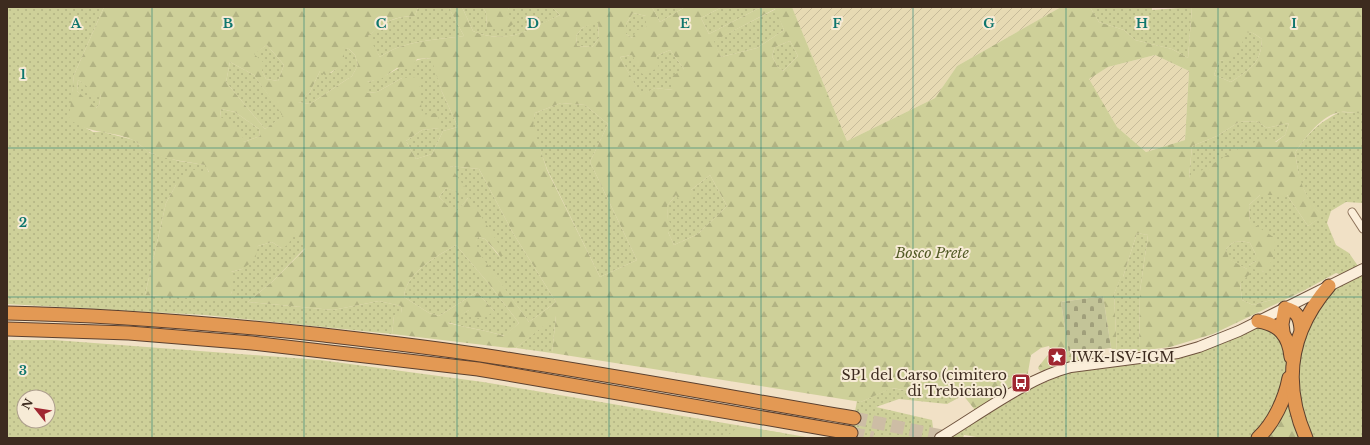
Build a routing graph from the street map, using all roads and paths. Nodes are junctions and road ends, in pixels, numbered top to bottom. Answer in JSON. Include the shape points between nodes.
{"nodes":[{"id":1,"x":1352,"y":212,"type":"dead end"},
{"id":2,"x":1363,"y":229,"type":"edge"},
{"id":3,"x":1363,"y":269,"type":"edge"},
{"id":4,"x":1329,"y":286,"type":"junction"},
{"id":5,"x":1285,"y":308,"type":"junction"},
{"id":6,"x":7,"y":313,"type":"edge"},
{"id":7,"x":1258,"y":321,"type":"junction"},
{"id":8,"x":7,"y":329,"type":"edge"},
{"id":9,"x":1301,"y":329,"type":"junction"},
{"id":10,"x":1283,"y":332,"type":"junction"},
{"id":11,"x":1292,"y":366,"type":"junction"},
{"id":12,"x":854,"y":418,"type":"tunnel mouth"},
{"id":13,"x":851,"y":433,"type":"tunnel mouth"},
{"id":14,"x":940,"y":438,"type":"edge"},
{"id":15,"x":1258,"y":438,"type":"edge"},
{"id":16,"x":1306,"y":438,"type":"edge"}],
"edges":[{"from":1,"to":2,"type":"street"},
{"from":3,"to":4,"type":"main road"},
{"from":4,"to":5,"type":"main road"},
{"from":4,"to":9,"type":"highway","via":[[1318,299]]},
{"from":5,"to":7,"type":"main road"},
{"from":5,"to":9,"type":"highway","via":[[1298,316]]},
{"from":5,"to":10,"type":"highway"},
{"from":6,"to":12,"type":"highway","via":[[130,318],[381,342],[552,366]]},
{"from":7,"to":10,"type":"highway","via":[[1274,325]]},
{"from":7,"to":14,"type":"main road","via":[[1189,350],[1063,369],[1032,383]]},
{"from":8,"to":13,"type":"highway","via":[[252,343],[478,369]]},
{"from":9,"to":11,"type":"highway"},
{"from":10,"to":11,"type":"highway","via":[[1290,347]]},
{"from":11,"to":15,"type":"highway","via":[[1280,406]]},
{"from":11,"to":16,"type":"highway","via":[[1293,394]]}]}
